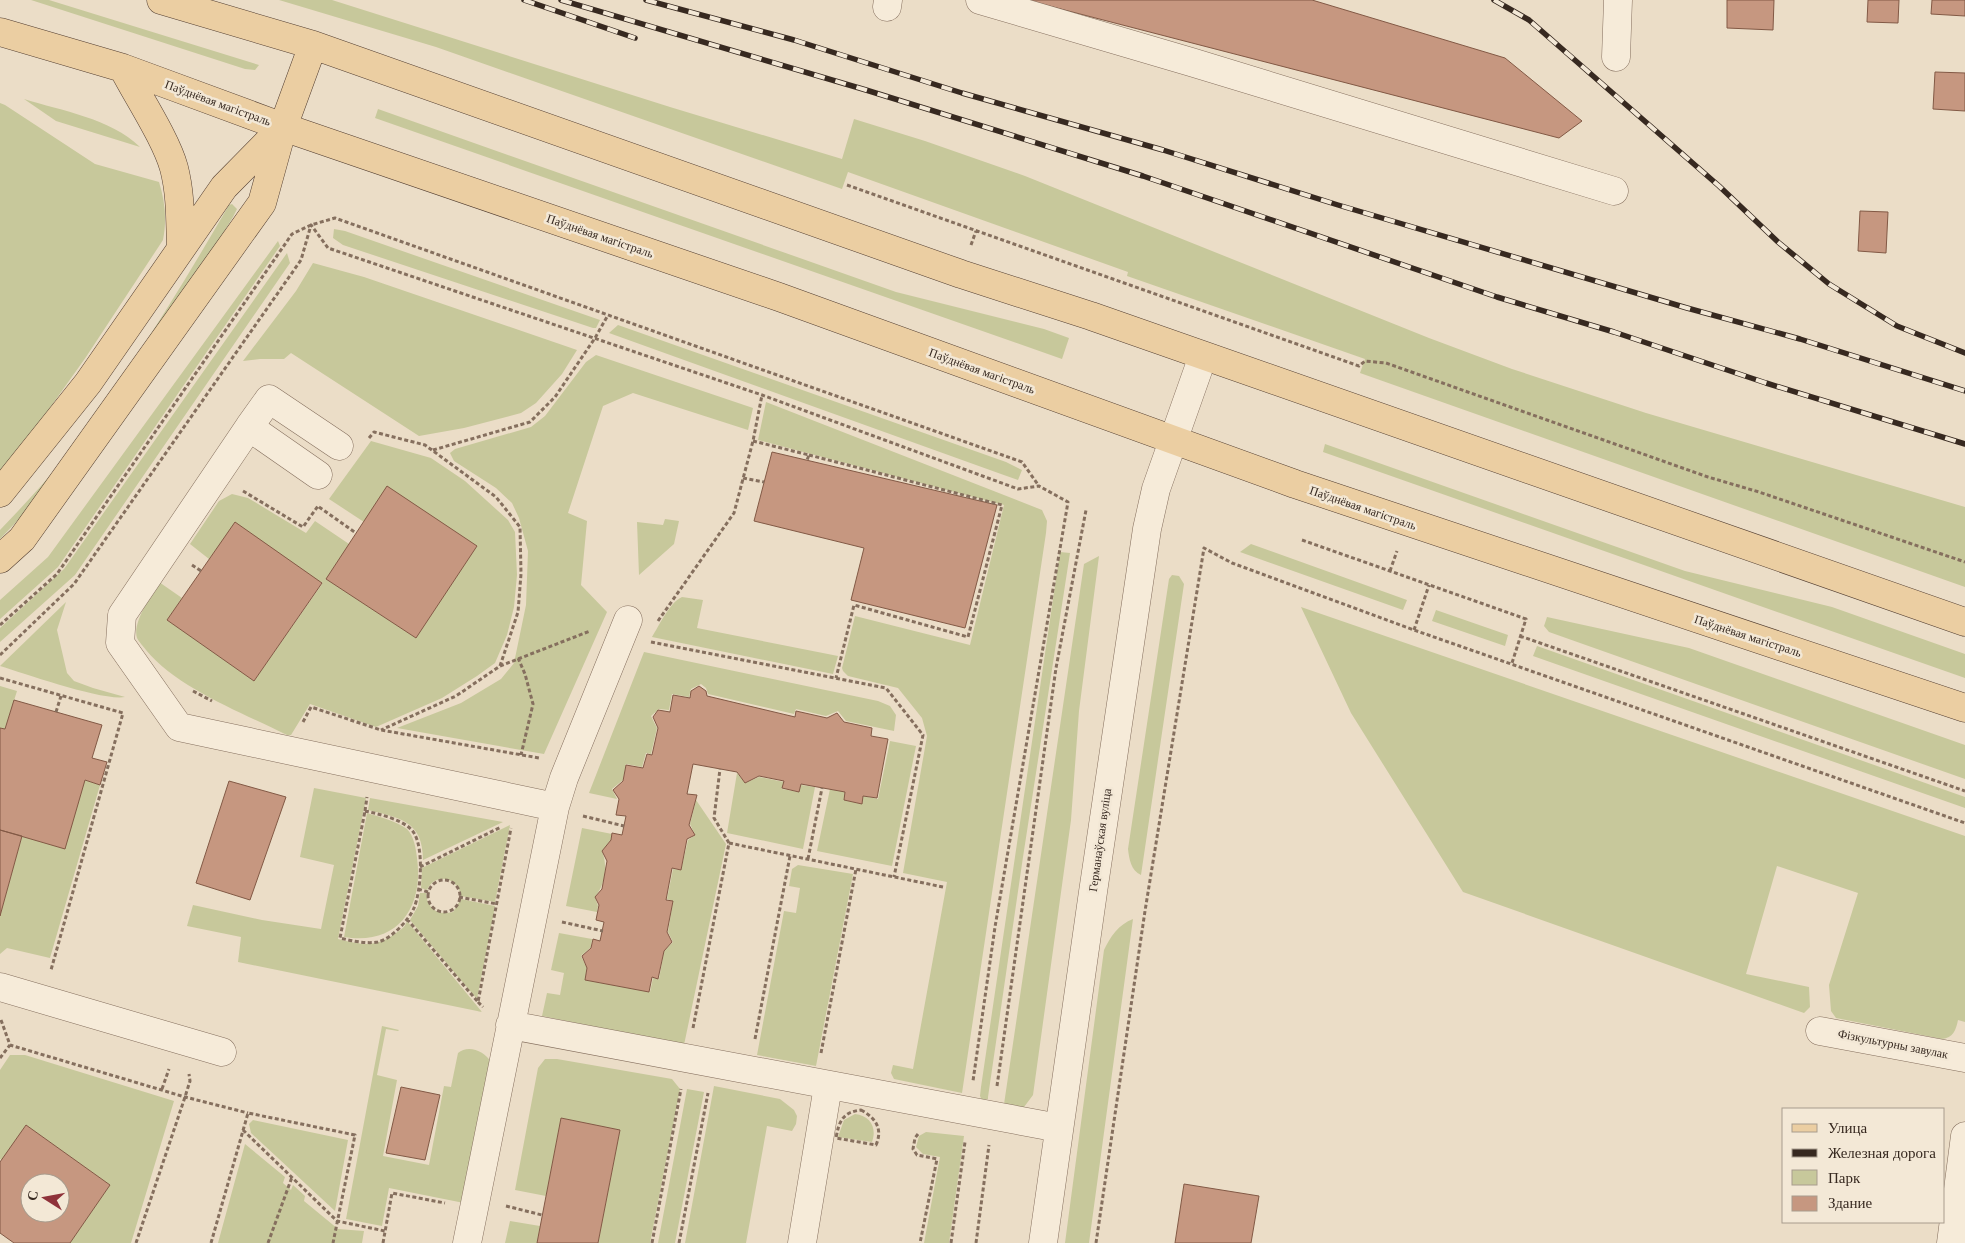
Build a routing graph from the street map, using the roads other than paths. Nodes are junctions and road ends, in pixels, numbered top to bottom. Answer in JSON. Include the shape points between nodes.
{"nodes":[{"id":1,"x":161,"y":0,"type":"edge"},
{"id":2,"x":980,"y":0,"type":"edge"},
{"id":3,"x":1618,"y":0,"type":"edge"},
{"id":4,"x":0,"y":32,"type":"edge"},
{"id":5,"x":313,"y":45,"type":"junction"},
{"id":6,"x":1616,"y":57,"type":"dead end"},
{"id":7,"x":123,"y":68,"type":"junction"},
{"id":8,"x":283,"y":127,"type":"junction"},
{"id":9,"x":1614,"y":191,"type":"dead end"},
{"id":10,"x":181,"y":249,"type":"junction"},
{"id":11,"x":1203,"y":356,"type":"junction"},
{"id":12,"x":249,"y":427,"type":"junction"},
{"id":13,"x":1174,"y":441,"type":"junction"},
{"id":14,"x":351,"y":445,"type":"road end"},
{"id":15,"x":321,"y":487,"type":"road end"},
{"id":16,"x":0,"y":493,"type":"edge"},
{"id":17,"x":0,"y":559,"type":"edge"},
{"id":18,"x":1965,"y":622,"type":"edge"},
{"id":19,"x":642,"y":629,"type":"road end"},
{"id":20,"x":1965,"y":708,"type":"edge"},
{"id":21,"x":567,"y":811,"type":"junction"},
{"id":22,"x":0,"y":987,"type":"edge"},
{"id":23,"x":510,"y":1025,"type":"junction"},
{"id":24,"x":1820,"y":1031,"type":"dead end"},
{"id":25,"x":222,"y":1052,"type":"dead end"},
{"id":26,"x":1965,"y":1058,"type":"edge"},
{"id":27,"x":824,"y":1073,"type":"junction"},
{"id":28,"x":1059,"y":1128,"type":"junction"},
{"id":29,"x":1965,"y":1136,"type":"edge"},
{"id":30,"x":468,"y":1243,"type":"edge"},
{"id":31,"x":802,"y":1243,"type":"edge"},
{"id":32,"x":1043,"y":1243,"type":"edge"},
{"id":33,"x":1951,"y":1243,"type":"edge"}],
"edges":[{"from":1,"to":5,"type":"main road"},
{"from":2,"to":9,"type":"street"},
{"from":3,"to":6,"type":"street"},
{"from":4,"to":7,"type":"main road","name":"Паўднёвая магістраль"},
{"from":5,"to":8,"type":"main road"},
{"from":5,"to":11,"type":"main road"},
{"from":7,"to":8,"type":"main road","name":"Паўднёвая магістраль"},
{"from":7,"to":10,"type":"main road","via":[[174,167],[180,197]]},
{"from":8,"to":10,"type":"main road","via":[[224,187]]},
{"from":8,"to":13,"type":"main road","name":"Паўднёвая магістраль","via":[[779,297]]},
{"from":8,"to":17,"type":"main road","via":[[262,203],[22,539]]},
{"from":10,"to":16,"type":"main road","via":[[88,383]]},
{"from":11,"to":13,"type":"street","name":"Германаўская вуліца"},
{"from":11,"to":18,"type":"main road"},
{"from":12,"to":14,"type":"street","via":[[269,399]]},
{"from":12,"to":15,"type":"street"},
{"from":12,"to":21,"type":"street","via":[[122,615],[120,642],[179,727]]},
{"from":13,"to":20,"type":"main road","name":"Паўднёвая магістраль"},
{"from":13,"to":28,"type":"street","name":"Германаўская вуліца","via":[[1156,489],[1147,529]]},
{"from":19,"to":21,"type":"street","via":[[564,778]]},
{"from":21,"to":23,"type":"street"},
{"from":22,"to":25,"type":"street"},
{"from":23,"to":27,"type":"street"},
{"from":23,"to":30,"type":"street"},
{"from":24,"to":26,"type":"street","name":"Фізкультурны завулак"},
{"from":27,"to":28,"type":"street","via":[[981,1114]]},
{"from":27,"to":31,"type":"street"},
{"from":28,"to":32,"type":"street","name":"Германаўская вуліца"},
{"from":29,"to":33,"type":"street"}]}
